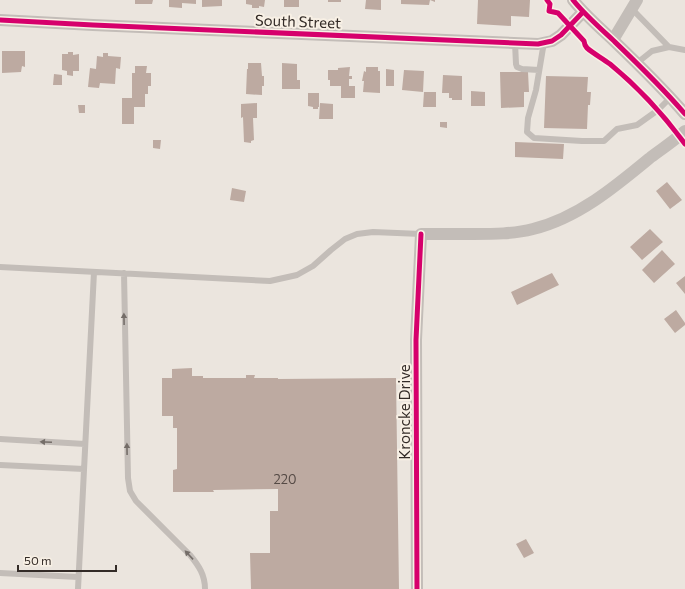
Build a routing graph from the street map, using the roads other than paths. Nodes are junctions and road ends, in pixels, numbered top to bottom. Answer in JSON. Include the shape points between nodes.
{"nodes":[{"id":1,"x":573,"y":0,"type":"edge"},
{"id":2,"x":634,"y":5,"type":"edge"},
{"id":3,"x":583,"y":12,"type":"junction"},
{"id":4,"x":0,"y":20,"type":"edge"},
{"id":5,"x":613,"y":40,"type":"junction"},
{"id":6,"x":544,"y":42,"type":"junction"},
{"id":7,"x":515,"y":43,"type":"junction"},
{"id":8,"x":669,"y":47,"type":"junction"},
{"id":9,"x":685,"y":50,"type":"edge"},
{"id":10,"x":637,"y":63,"type":"junction"},
{"id":11,"x":539,"y":70,"type":"junction"},
{"id":12,"x":671,"y":97,"type":"junction"},
{"id":13,"x":685,"y":114,"type":"edge"},
{"id":14,"x":685,"y":131,"type":"edge"},
{"id":15,"x":422,"y":234,"type":"junction"},
{"id":16,"x":0,"y":267,"type":"edge"},
{"id":17,"x":94,"y":272,"type":"junction"},
{"id":18,"x":124,"y":273,"type":"junction"},
{"id":19,"x":0,"y":439,"type":"edge"},
{"id":20,"x":85,"y":444,"type":"junction"},
{"id":21,"x":0,"y":465,"type":"edge"},
{"id":22,"x":84,"y":469,"type":"junction"},
{"id":23,"x":0,"y":573,"type":"edge"},
{"id":24,"x":78,"y":577,"type":"junction"},
{"id":25,"x":78,"y":589,"type":"edge"},
{"id":26,"x":204,"y":589,"type":"edge"},
{"id":27,"x":417,"y":589,"type":"edge"}],
"edges":[{"from":1,"to":3,"type":"street"},
{"from":2,"to":5,"type":"street"},
{"from":2,"to":8,"type":"lane"},
{"from":3,"to":5,"type":"street"},
{"from":3,"to":6,"type":"street","name":"South Street","via":[[561,35],[552,41]]},
{"from":4,"to":7,"type":"street","name":"South Street"},
{"from":5,"to":10,"type":"street"},
{"from":6,"to":7,"type":"street","name":"South Street"},
{"from":6,"to":11,"type":"lane"},
{"from":7,"to":11,"type":"lane","via":[[517,67]]},
{"from":8,"to":9,"type":"lane"},
{"from":8,"to":10,"type":"lane","via":[[652,51]]},
{"from":10,"to":12,"type":"street"},
{"from":11,"to":12,"type":"lane","via":[[528,118],[527,132],[534,138],[604,141],[617,129],[636,125],[658,110]]},
{"from":12,"to":13,"type":"street"},
{"from":14,"to":15,"type":"street","via":[[590,203],[551,224],[495,234]]},
{"from":15,"to":18,"type":"lane","via":[[356,234],[345,239],[297,276],[270,281]]},
{"from":15,"to":27,"type":"street","name":"Kroncke Drive","via":[[416,340]]},
{"from":16,"to":17,"type":"lane"},
{"from":17,"to":18,"type":"lane"},
{"from":17,"to":20,"type":"lane"},
{"from":26,"to":18,"type":"lane","one_way":true,"via":[[204,579],[198,564],[136,501],[130,490]]},
{"from":20,"to":19,"type":"lane","one_way":true},
{"from":20,"to":22,"type":"lane"},
{"from":21,"to":22,"type":"lane"},
{"from":22,"to":24,"type":"lane"},
{"from":23,"to":24,"type":"lane"},
{"from":24,"to":25,"type":"lane"}]}
